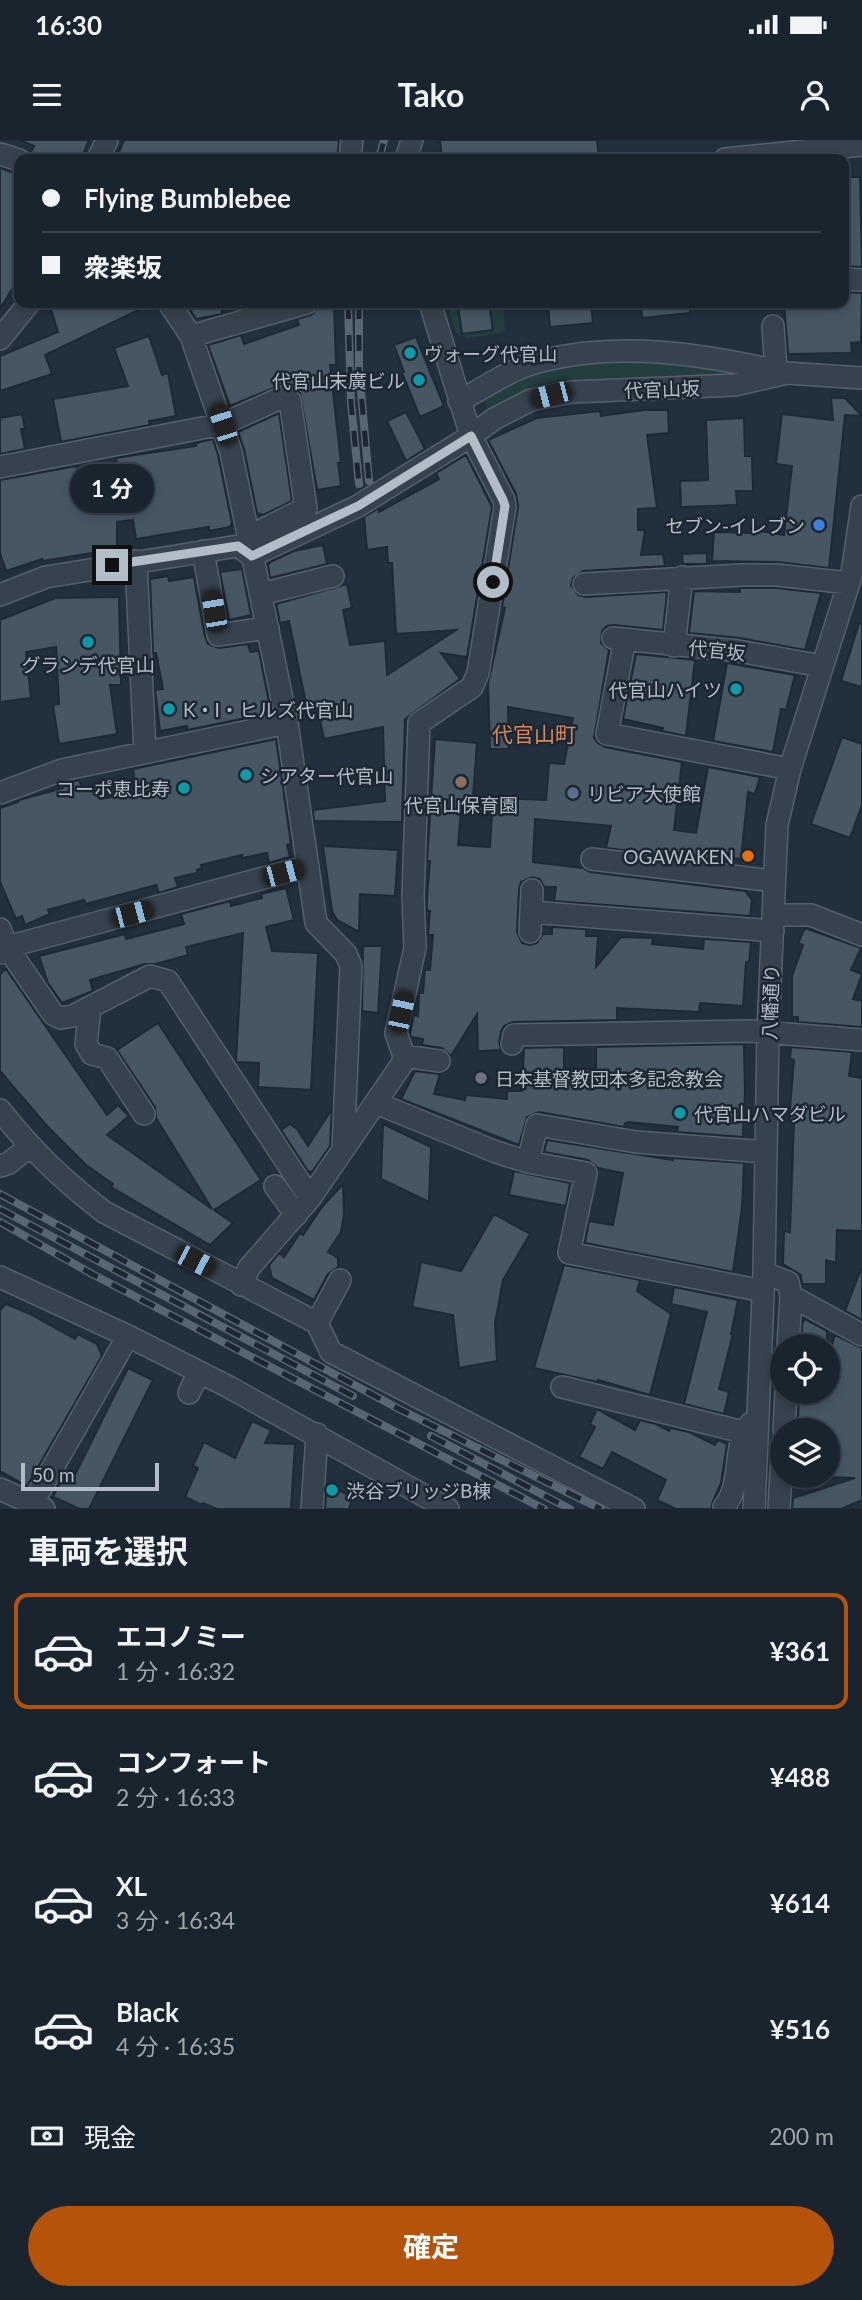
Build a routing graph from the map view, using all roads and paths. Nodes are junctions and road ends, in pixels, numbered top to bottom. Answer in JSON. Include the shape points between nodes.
{"nodes":[{"id":1,"x":862,"y":145,"type":"edge"},
{"id":2,"x":775,"y":154,"type":"edge"},
{"id":3,"x":25,"y":308,"type":"edge"},
{"id":4,"x":172,"y":308,"type":"edge"},
{"id":5,"x":289,"y":308,"type":"edge"},
{"id":6,"x":431,"y":308,"type":"edge"},
{"id":7,"x":773,"y":326,"type":"dead end"},
{"id":8,"x":191,"y":336,"type":"junction"},
{"id":9,"x":0,"y":339,"type":"edge"},
{"id":10,"x":781,"y":372,"type":"junction"},
{"id":11,"x":862,"y":378,"type":"edge"},
{"id":12,"x":459,"y":401,"type":"junction"},
{"id":13,"x":223,"y":424,"type":"junction"},
{"id":14,"x":471,"y":436,"type":"junction"},
{"id":15,"x":0,"y":467,"type":"edge"},
{"id":16,"x":862,"y":506,"type":"edge"},
{"id":17,"x":250,"y":547,"type":"junction"},
{"id":18,"x":203,"y":551,"type":"junction"},
{"id":19,"x":136,"y":561,"type":"junction"},
{"id":20,"x":334,"y":576,"type":"dead end"},
{"id":21,"x":682,"y":577,"type":"junction"},
{"id":22,"x":854,"y":578,"type":"edge"},
{"id":23,"x":584,"y":584,"type":"dead end"},
{"id":24,"x":261,"y":594,"type":"junction"},
{"id":25,"x":0,"y":595,"type":"edge"},
{"id":26,"x":268,"y":628,"type":"junction"},
{"id":27,"x":674,"y":646,"type":"junction"},
{"id":28,"x":822,"y":666,"type":"junction"},
{"id":29,"x":287,"y":723,"type":"junction"},
{"id":30,"x":145,"y":753,"type":"junction"},
{"id":31,"x":790,"y":769,"type":"junction"},
{"id":32,"x":0,"y":793,"type":"edge"},
{"id":33,"x":592,"y":859,"type":"dead end"},
{"id":34,"x":308,"y":866,"type":"junction"},
{"id":35,"x":774,"y":881,"type":"junction"},
{"id":36,"x":532,"y":890,"type":"dead end"},
{"id":37,"x":773,"y":923,"type":"junction"},
{"id":38,"x":862,"y":936,"type":"edge"},
{"id":39,"x":2,"y":943,"type":"edge"},
{"id":40,"x":90,"y":1007,"type":"junction"},
{"id":41,"x":768,"y":1031,"type":"junction"},
{"id":42,"x":862,"y":1040,"type":"edge"},
{"id":43,"x":512,"y":1044,"type":"dead end"},
{"id":44,"x":404,"y":1056,"type":"junction"},
{"id":45,"x":439,"y":1061,"type":"dead end"},
{"id":46,"x":376,"y":1103,"type":"junction"},
{"id":47,"x":0,"y":1110,"type":"edge"},
{"id":48,"x":144,"y":1114,"type":"dead end"},
{"id":49,"x":29,"y":1147,"type":"junction"},
{"id":50,"x":343,"y":1152,"type":"junction"},
{"id":51,"x":766,"y":1152,"type":"junction"},
{"id":52,"x":528,"y":1162,"type":"junction"},
{"id":53,"x":0,"y":1166,"type":"edge"},
{"id":54,"x":275,"y":1186,"type":"dead end"},
{"id":55,"x":310,"y":1198,"type":"junction"},
{"id":56,"x":296,"y":1215,"type":"junction"},
{"id":57,"x":0,"y":1278,"type":"edge"},
{"id":58,"x":340,"y":1280,"type":"dead end"},
{"id":59,"x":764,"y":1282,"type":"junction"},
{"id":60,"x":240,"y":1284,"type":"junction"},
{"id":61,"x":791,"y":1296,"type":"junction"},
{"id":62,"x":309,"y":1319,"type":"junction"},
{"id":63,"x":789,"y":1334,"type":"edge"},
{"id":64,"x":862,"y":1335,"type":"edge"},
{"id":65,"x":128,"y":1336,"type":"junction"},
{"id":66,"x":199,"y":1372,"type":"junction"},
{"id":67,"x":562,"y":1387,"type":"dead end"},
{"id":68,"x":188,"y":1393,"type":"dead end"},
{"id":69,"x":759,"y":1413,"type":"junction"},
{"id":70,"x":743,"y":1432,"type":"junction"},
{"id":71,"x":317,"y":1434,"type":"junction"},
{"id":72,"x":780,"y":1488,"type":"edge"},
{"id":73,"x":0,"y":1489,"type":"edge"},
{"id":74,"x":38,"y":1506,"type":"edge"},
{"id":75,"x":724,"y":1507,"type":"dead end"},
{"id":76,"x":312,"y":1509,"type":"edge"},
{"id":77,"x":449,"y":1509,"type":"edge"},
{"id":78,"x":634,"y":1509,"type":"edge"},
{"id":79,"x":754,"y":1509,"type":"edge"},
{"id":80,"x":779,"y":1509,"type":"edge"}],
"edges":[{"from":1,"to":2,"type":"street"},
{"from":3,"to":9,"type":"street"},
{"from":4,"to":8,"type":"street"},
{"from":5,"to":8,"type":"street"},
{"from":6,"to":12,"type":"street"},
{"from":7,"to":10,"type":"street"},
{"from":8,"to":13,"type":"street"},
{"from":10,"to":11,"type":"street","name":"代官山坂"},
{"from":10,"to":12,"type":"street","via":[[654,351],[603,351],[542,360]]},
{"from":10,"to":14,"type":"street","name":"代官山坂","via":[[736,386],[551,395],[512,408]]},
{"from":12,"to":14,"type":"street"},
{"from":13,"to":15,"type":"street"},
{"from":13,"to":17,"type":"street"},
{"from":13,"to":17,"type":"street","via":[[283,397],[290,401],[306,508]]},
{"from":14,"to":17,"type":"street","name":"代官山坂","via":[[358,506]]},
{"from":14,"to":44,"type":"street","via":[[505,506],[478,673],[472,687],[419,723],[415,948],[396,1033]]},
{"from":16,"to":22,"type":"street","name":"八幡通り"},
{"from":17,"to":18,"type":"street"},
{"from":17,"to":24,"type":"street"},
{"from":18,"to":19,"type":"street"},
{"from":18,"to":26,"type":"street","via":[[218,635]]},
{"from":19,"to":25,"type":"street","via":[[46,577]]},
{"from":19,"to":30,"type":"street"},
{"from":20,"to":24,"type":"street"},
{"from":21,"to":22,"type":"street"},
{"from":21,"to":23,"type":"street"},
{"from":21,"to":27,"type":"street"},
{"from":22,"to":28,"type":"street","name":"八幡通り"},
{"from":24,"to":26,"type":"street"},
{"from":26,"to":29,"type":"street"},
{"from":27,"to":28,"type":"street","name":"代官坂","via":[[738,651]]},
{"from":27,"to":31,"type":"street","name":"代官坂","via":[[618,638],[607,734]]},
{"from":28,"to":31,"type":"street","name":"八幡通り"},
{"from":29,"to":30,"type":"street"},
{"from":29,"to":34,"type":"street"},
{"from":30,"to":32,"type":"street","via":[[62,770]]},
{"from":31,"to":35,"type":"street","name":"八幡通り","via":[[777,825]]},
{"from":33,"to":35,"type":"street"},
{"from":34,"to":39,"type":"street"},
{"from":34,"to":50,"type":"street","via":[[316,923],[346,954],[351,966]]},
{"from":35,"to":37,"type":"street","name":"八幡通り"},
{"from":36,"to":37,"type":"street","via":[[530,922]]},
{"from":37,"to":38,"type":"street","via":[[811,915]]},
{"from":37,"to":41,"type":"street","name":"八幡通り"},
{"from":39,"to":40,"type":"street","via":[[53,1014],[73,1016]]},
{"from":40,"to":48,"type":"street","via":[[86,1044],[92,1054],[107,1058],[117,1070]]},
{"from":40,"to":55,"type":"street","via":[[150,976],[168,981]]},
{"from":41,"to":42,"type":"street"},
{"from":41,"to":43,"type":"street","via":[[514,1035]]},
{"from":41,"to":51,"type":"street","name":"八幡通り"},
{"from":44,"to":45,"type":"street"},
{"from":44,"to":46,"type":"street"},
{"from":46,"to":50,"type":"street"},
{"from":46,"to":52,"type":"street"},
{"from":47,"to":49,"type":"street"},
{"from":49,"to":53,"type":"street"},
{"from":49,"to":60,"type":"street","via":[[104,1212]]},
{"from":50,"to":55,"type":"street"},
{"from":51,"to":52,"type":"street","via":[[636,1142],[537,1125]]},
{"from":51,"to":59,"type":"street","name":"八幡通り"},
{"from":52,"to":59,"type":"street","via":[[586,1173],[569,1253]]},
{"from":54,"to":56,"type":"street"},
{"from":55,"to":56,"type":"street"},
{"from":56,"to":60,"type":"street","via":[[248,1268]]},
{"from":57,"to":65,"type":"street"},
{"from":58,"to":62,"type":"street"},
{"from":59,"to":61,"type":"street","via":[[788,1282]]},
{"from":59,"to":69,"type":"street","name":"八幡通り"},
{"from":60,"to":62,"type":"street"},
{"from":61,"to":63,"type":"street"},
{"from":61,"to":64,"type":"street"},
{"from":62,"to":78,"type":"street","via":[[331,1352]]},
{"from":65,"to":66,"type":"street"},
{"from":65,"to":74,"type":"street"},
{"from":66,"to":68,"type":"street"},
{"from":66,"to":71,"type":"street"},
{"from":67,"to":70,"type":"street"},
{"from":69,"to":70,"type":"street"},
{"from":69,"to":79,"type":"street","name":"八幡通り"},
{"from":70,"to":75,"type":"street","via":[[733,1496]]},
{"from":71,"to":76,"type":"street"},
{"from":71,"to":77,"type":"street"},
{"from":72,"to":80,"type":"street"},
{"from":73,"to":74,"type":"street"}]}
